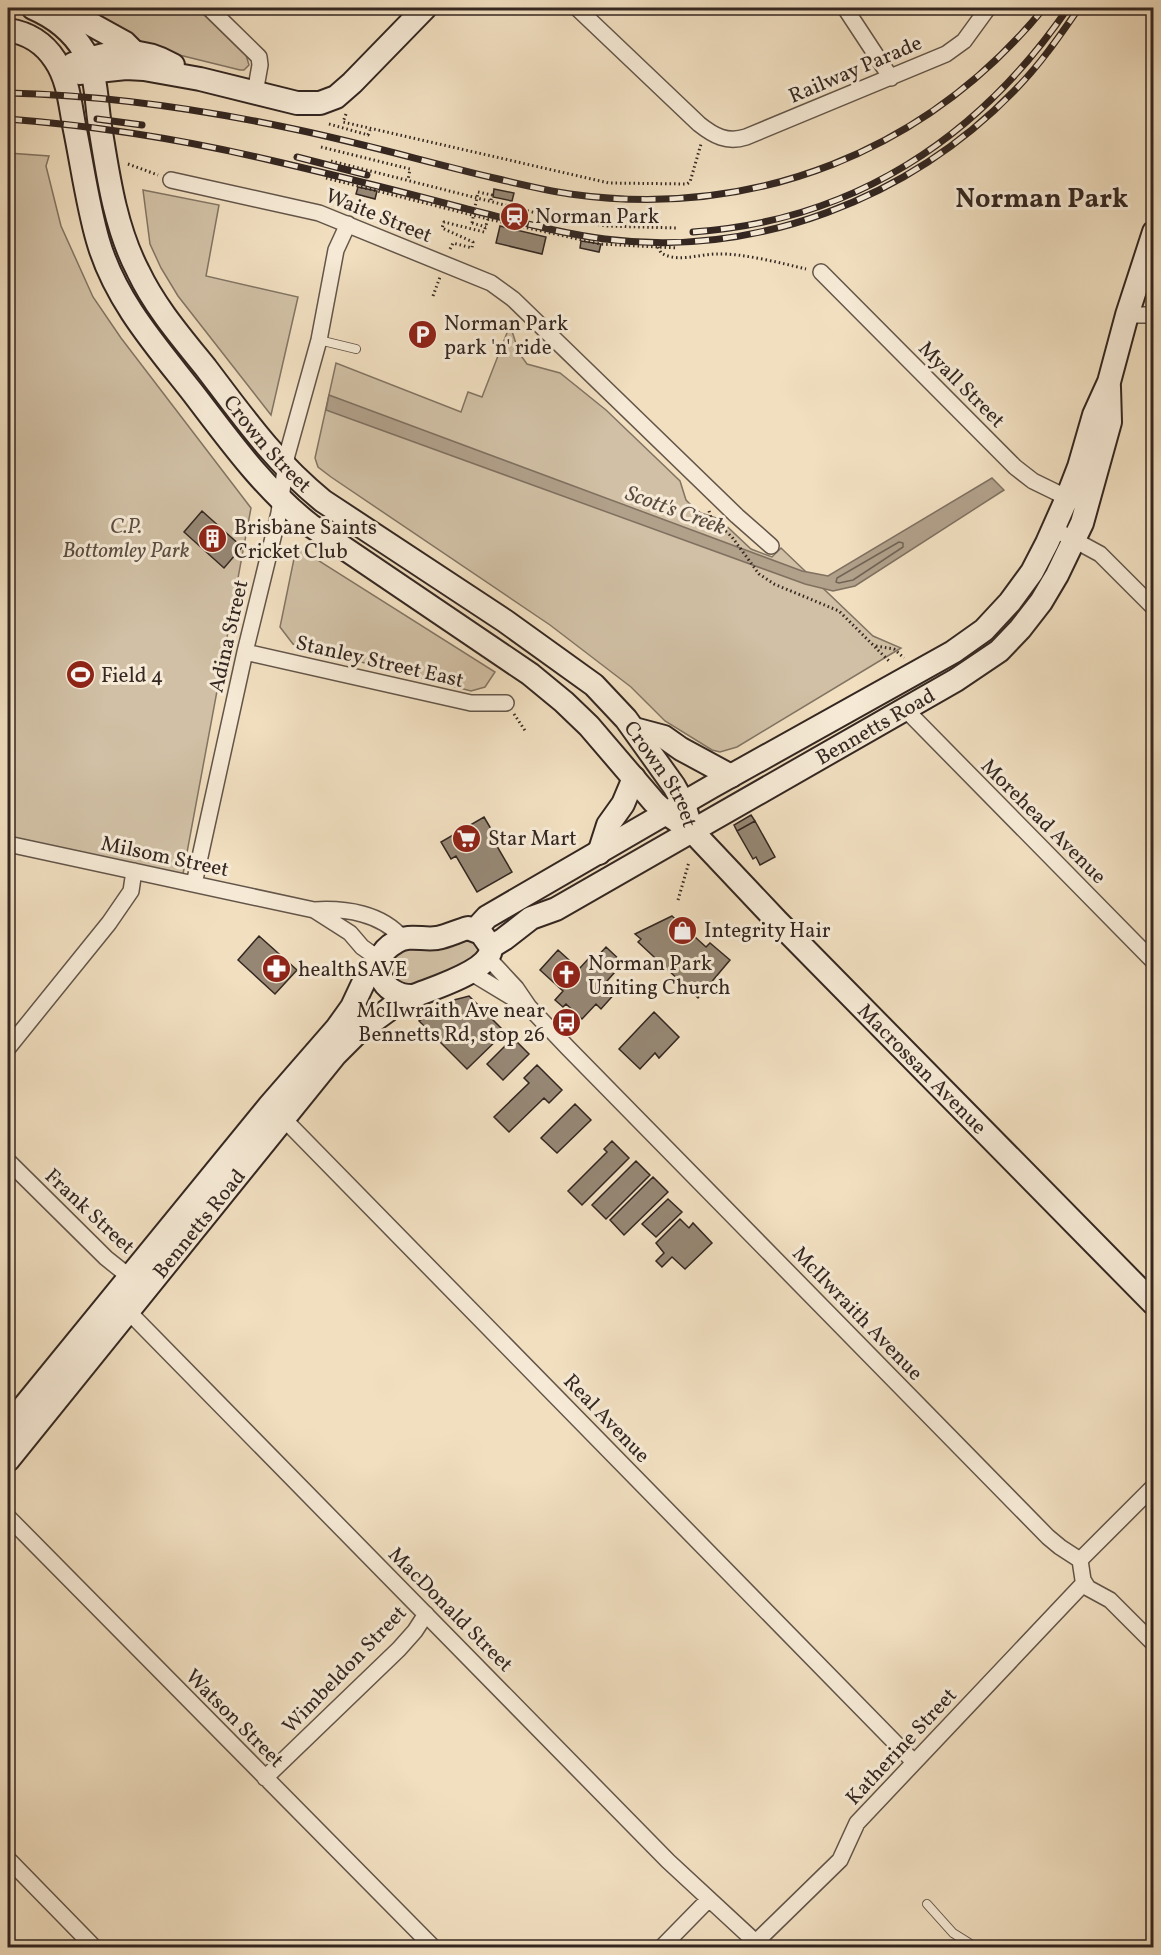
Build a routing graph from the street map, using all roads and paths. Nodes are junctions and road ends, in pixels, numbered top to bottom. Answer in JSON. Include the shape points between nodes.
{"nodes":[{"id":1,"x":209,"y":8,"type":"edge"},
{"id":2,"x":425,"y":8,"type":"edge"},
{"id":3,"x":577,"y":8,"type":"edge"},
{"id":4,"x":845,"y":8,"type":"edge"},
{"id":5,"x":988,"y":8,"type":"edge"},
{"id":6,"x":42,"y":12,"type":"edge"},
{"id":7,"x":8,"y":30,"type":"edge"},
{"id":8,"x":133,"y":51,"type":"junction"},
{"id":9,"x":90,"y":65,"type":"junction"},
{"id":10,"x":61,"y":72,"type":"junction"},
{"id":11,"x":891,"y":78,"type":"junction"},
{"id":12,"x":200,"y":79,"type":"junction"},
{"id":13,"x":255,"y":93,"type":"junction"},
{"id":14,"x":350,"y":106,"type":"dead end"},
{"id":15,"x":329,"y":124,"type":"dead end"},
{"id":16,"x":370,"y":130,"type":"junction"},
{"id":17,"x":702,"y":143,"type":"dead end"},
{"id":18,"x":321,"y":147,"type":"dead end"},
{"id":19,"x":331,"y":161,"type":"dead end"},
{"id":20,"x":128,"y":164,"type":"dead end"},
{"id":21,"x":326,"y":178,"type":"dead end"},
{"id":22,"x":171,"y":180,"type":"joint"},
{"id":23,"x":408,"y":180,"type":"junction"},
{"id":24,"x":491,"y":201,"type":"junction"},
{"id":25,"x":488,"y":219,"type":"junction"},
{"id":26,"x":348,"y":224,"type":"junction"},
{"id":27,"x":486,"y":227,"type":"junction"},
{"id":28,"x":677,"y":228,"type":"dead end"},
{"id":29,"x":1154,"y":232,"type":"edge"},
{"id":30,"x":658,"y":247,"type":"junction"},
{"id":31,"x":678,"y":248,"type":"dead end"},
{"id":32,"x":450,"y":250,"type":"dead end"},
{"id":33,"x":821,"y":272,"type":"joint"},
{"id":34,"x":441,"y":275,"type":"dead end"},
{"id":35,"x":433,"y":296,"type":"dead end"},
{"id":36,"x":1127,"y":315,"type":"junction"},
{"id":37,"x":1154,"y":315,"type":"edge"},
{"id":38,"x":319,"y":340,"type":"junction"},
{"id":39,"x":356,"y":349,"type":"dead end"},
{"id":40,"x":285,"y":467,"type":"junction"},
{"id":41,"x":282,"y":501,"type":"junction"},
{"id":42,"x":1078,"y":503,"type":"junction"},
{"id":43,"x":1054,"y":529,"type":"junction"},
{"id":44,"x":732,"y":537,"type":"dead end"},
{"id":45,"x":1075,"y":540,"type":"junction"},
{"id":46,"x":771,"y":546,"type":"dead end"},
{"id":47,"x":1154,"y":608,"type":"edge"},
{"id":48,"x":874,"y":646,"type":"junction"},
{"id":49,"x":245,"y":652,"type":"junction"},
{"id":50,"x":906,"y":660,"type":"dead end"},
{"id":51,"x":890,"y":662,"type":"dead end"},
{"id":52,"x":506,"y":703,"type":"joint"},
{"id":53,"x":905,"y":709,"type":"junction"},
{"id":54,"x":634,"y":729,"type":"junction"},
{"id":55,"x":526,"y":732,"type":"dead end"},
{"id":56,"x":731,"y":776,"type":"junction"},
{"id":57,"x":634,"y":778,"type":"junction"},
{"id":58,"x":675,"y":809,"type":"junction"},
{"id":59,"x":692,"y":831,"type":"junction"},
{"id":60,"x":8,"y":844,"type":"edge"},
{"id":61,"x":599,"y":853,"type":"junction"},
{"id":62,"x":689,"y":861,"type":"dead end"},
{"id":63,"x":135,"y":871,"type":"junction"},
{"id":64,"x":194,"y":884,"type":"junction"},
{"id":65,"x":678,"y":900,"type":"dead end"},
{"id":66,"x":314,"y":909,"type":"junction"},
{"id":67,"x":475,"y":930,"type":"junction"},
{"id":68,"x":404,"y":939,"type":"junction"},
{"id":69,"x":490,"y":953,"type":"junction"},
{"id":70,"x":1154,"y":962,"type":"edge"},
{"id":71,"x":378,"y":964,"type":"junction"},
{"id":72,"x":470,"y":972,"type":"junction"},
{"id":73,"x":402,"y":996,"type":"junction"},
{"id":74,"x":529,"y":1007,"type":"junction"},
{"id":75,"x":8,"y":1048,"type":"edge"},
{"id":76,"x":277,"y":1112,"type":"junction"},
{"id":77,"x":8,"y":1161,"type":"edge"},
{"id":78,"x":138,"y":1283,"type":"junction"},
{"id":79,"x":121,"y":1304,"type":"junction"},
{"id":80,"x":1154,"y":1304,"type":"edge"},
{"id":81,"x":8,"y":1426,"type":"edge"},
{"id":82,"x":8,"y":1460,"type":"edge"},
{"id":83,"x":1154,"y":1486,"type":"edge"},
{"id":84,"x":8,"y":1517,"type":"edge"},
{"id":85,"x":1080,"y":1560,"type":"junction"},
{"id":86,"x":1084,"y":1583,"type":"junction"},
{"id":87,"x":426,"y":1614,"type":"junction"},
{"id":88,"x":1154,"y":1644,"type":"edge"},
{"id":89,"x":914,"y":1762,"type":"junction"},
{"id":90,"x":266,"y":1778,"type":"junction"},
{"id":91,"x":8,"y":1859,"type":"edge"},
{"id":92,"x":709,"y":1899,"type":"junction"},
{"id":93,"x":927,"y":1904,"type":"dead end"},
{"id":94,"x":1154,"y":1943,"type":"edge"},
{"id":95,"x":759,"y":1945,"type":"edge"},
{"id":96,"x":428,"y":1946,"type":"edge"},
{"id":97,"x":95,"y":1947,"type":"edge"},
{"id":98,"x":661,"y":1947,"type":"edge"},
{"id":99,"x":977,"y":1947,"type":"edge"},
{"id":100,"x":1149,"y":1947,"type":"edge"}],
"edges":[{"from":1,"to":13,"type":"street","via":[[258,57]]},
{"from":2,"to":13,"type":"main road","via":[[352,83],[326,102],[305,104]]},
{"from":3,"to":11,"type":"street","name":"Railway Parade","via":[[693,118],[721,138],[746,137]]},
{"from":4,"to":11,"type":"street"},
{"from":5,"to":11,"type":"street","name":"Railway Parade","via":[[958,47]]},
{"from":6,"to":8,"type":"main road","via":[[87,22]]},
{"from":6,"to":9,"type":"main road","name":"Crown Street","via":[[75,38]]},
{"from":7,"to":10,"type":"main road","via":[[35,39],[51,54]]},
{"from":8,"to":9,"type":"main road","via":[[110,52]]},
{"from":8,"to":12,"type":"main road","via":[[161,58]]},
{"from":9,"to":10,"type":"main road"},
{"from":9,"to":12,"type":"main road"},
{"from":9,"to":40,"type":"main road","name":"Crown Street","via":[[118,221],[128,252],[165,316]]},
{"from":10,"to":41,"type":"main road","name":"Crown Street","via":[[97,238],[119,292],[236,451]]},
{"from":12,"to":13,"type":"main road"},
{"from":14,"to":16,"type":"path","via":[[343,122]]},
{"from":15,"to":16,"type":"path","via":[[368,135]]},
{"from":16,"to":17,"type":"path","via":[[609,183],[687,184]]},
{"from":18,"to":23,"type":"path","via":[[410,169]]},
{"from":19,"to":23,"type":"path"},
{"from":20,"to":22,"type":"path"},
{"from":21,"to":25,"type":"path"},
{"from":22,"to":26,"type":"street","name":"Waite Street","via":[[308,210]]},
{"from":23,"to":24,"type":"path"},
{"from":24,"to":27,"type":"path","bridge":true,"via":[[492,195],[478,192],[472,223]]},
{"from":24,"to":28,"type":"path","via":[[556,218],[608,226]]},
{"from":25,"to":27,"type":"path"},
{"from":25,"to":30,"type":"path","via":[[600,244]]},
{"from":26,"to":38,"type":"street","name":"Adina Street","via":[[336,250]]},
{"from":26,"to":46,"type":"street","name":"Waite Street","via":[[491,283],[513,299],[545,340],[706,492]]},
{"from":27,"to":32,"type":"path","via":[[484,232],[444,222],[442,228],[473,242],[472,248],[453,243]]},
{"from":29,"to":36,"type":"main road","name":"Bennetts Road"},
{"from":30,"to":31,"type":"path"},
{"from":30,"to":33,"type":"path","via":[[671,257],[718,254]]},
{"from":33,"to":42,"type":"street","name":"Myall Street","via":[[1016,467],[1033,481]]},
{"from":34,"to":35,"type":"path"},
{"from":36,"to":37,"type":"street"},
{"from":36,"to":42,"type":"main road","name":"Bennetts Road","via":[[1109,382],[1110,422]]},
{"from":38,"to":39,"type":"lane"},
{"from":38,"to":40,"type":"street","name":"Adina Street"},
{"from":40,"to":41,"type":"street","name":"Adina Street"},
{"from":40,"to":54,"type":"main road","name":"Crown Street","via":[[323,501],[582,675]]},
{"from":41,"to":49,"type":"street","name":"Adina Street"},
{"from":41,"to":57,"type":"main road","name":"Crown Street","via":[[326,537],[530,674],[589,726]]},
{"from":42,"to":43,"type":"main road","name":"Bennetts Road"},
{"from":42,"to":45,"type":"main road","name":"Bennetts Road"},
{"from":43,"to":45,"type":"street"},
{"from":43,"to":56,"type":"main road","name":"Bennetts Road","via":[[1021,588],[970,641]]},
{"from":44,"to":48,"type":"path","via":[[759,574],[838,611]]},
{"from":45,"to":47,"type":"street","via":[[1104,558]]},
{"from":45,"to":53,"type":"main road","name":"Bennetts Road","via":[[1041,602],[1010,641],[981,665]]},
{"from":48,"to":50,"type":"path","via":[[894,649]]},
{"from":48,"to":51,"type":"path"},
{"from":49,"to":52,"type":"street","name":"Stanley Street East","via":[[471,703]]},
{"from":49,"to":64,"type":"street","name":"Adina Street"},
{"from":52,"to":55,"type":"path"},
{"from":53,"to":59,"type":"main road","name":"Bennetts Road"},
{"from":53,"to":70,"type":"street","name":"Morehead Avenue"},
{"from":54,"to":56,"type":"main road","via":[[664,736]]},
{"from":54,"to":58,"type":"main road","name":"Crown Street","via":[[674,786]]},
{"from":56,"to":58,"type":"main road","name":"Bennetts Road"},
{"from":57,"to":58,"type":"main road","name":"Crown Street"},
{"from":57,"to":61,"type":"main road","via":[[608,825]]},
{"from":58,"to":59,"type":"main road","name":"Crown Street"},
{"from":58,"to":61,"type":"main road","name":"Bennetts Road"},
{"from":59,"to":69,"type":"main road","name":"Bennetts Road","via":[[556,909],[531,918]]},
{"from":59,"to":80,"type":"main road","name":"Macrossan Avenue"},
{"from":60,"to":63,"type":"street","name":"Milsom Street"},
{"from":61,"to":67,"type":"main road","name":"Bennetts Road","via":[[487,917]]},
{"from":62,"to":65,"type":"path"},
{"from":63,"to":64,"type":"street","name":"Milsom Street"},
{"from":63,"to":75,"type":"street","via":[[131,891],[109,923]]},
{"from":64,"to":66,"type":"street","name":"Milsom Street"},
{"from":66,"to":68,"type":"street","name":"Milsom Street","via":[[341,909],[364,915],[395,928]]},
{"from":66,"to":71,"type":"street","name":"Milsom Street","via":[[350,933]]},
{"from":67,"to":68,"type":"main road","via":[[463,929],[436,938]]},
{"from":67,"to":69,"type":"main road","via":[[487,939]]},
{"from":68,"to":71,"type":"main road","name":"Bennetts Road","via":[[386,949]]},
{"from":69,"to":72,"type":"main road","name":"Bennetts Road","via":[[482,966]]},
{"from":69,"to":74,"type":"street","name":"McIlwraith Avenue"},
{"from":71,"to":73,"type":"main road","via":[[387,985]]},
{"from":71,"to":76,"type":"main road","name":"Bennetts Road","via":[[367,975],[346,1017]]},
{"from":72,"to":73,"type":"main road","name":"Bennetts Road","via":[[414,996]]},
{"from":72,"to":74,"type":"street","name":"McIlwraith Avenue"},
{"from":73,"to":76,"type":"main road","name":"Bennetts Road","via":[[346,1042]]},
{"from":74,"to":85,"type":"street","name":"McIlwraith Avenue","via":[[1048,1537]]},
{"from":76,"to":78,"type":"main road","name":"Bennetts Road"},
{"from":76,"to":89,"type":"street","name":"Real Avenue"},
{"from":77,"to":78,"type":"street","name":"Frank Street"},
{"from":78,"to":79,"type":"main road","name":"Bennetts Road"},
{"from":79,"to":81,"type":"main road","name":"Bennetts Road"},
{"from":79,"to":82,"type":"main road","name":"Bennetts Road"},
{"from":79,"to":87,"type":"street","name":"MacDonald Street"},
{"from":83,"to":85,"type":"street"},
{"from":84,"to":90,"type":"street","name":"Watson Street"},
{"from":85,"to":86,"type":"street"},
{"from":86,"to":88,"type":"street","via":[[1110,1600]]},
{"from":86,"to":89,"type":"street","name":"Katherine Street"},
{"from":87,"to":90,"type":"street","name":"Wimbeldon Street","via":[[399,1649]]},
{"from":87,"to":92,"type":"street","name":"MacDonald Street"},
{"from":89,"to":95,"type":"street","name":"Katherine Street","via":[[857,1823],[840,1860]]},
{"from":90,"to":96,"type":"street","name":"Watson Street"},
{"from":91,"to":97,"type":"street"},
{"from":92,"to":95,"type":"street","name":"MacDonald Street"},
{"from":92,"to":98,"type":"street"},
{"from":93,"to":99,"type":"lane","via":[[953,1933]]},
{"from":94,"to":100,"type":"lane"}]}
